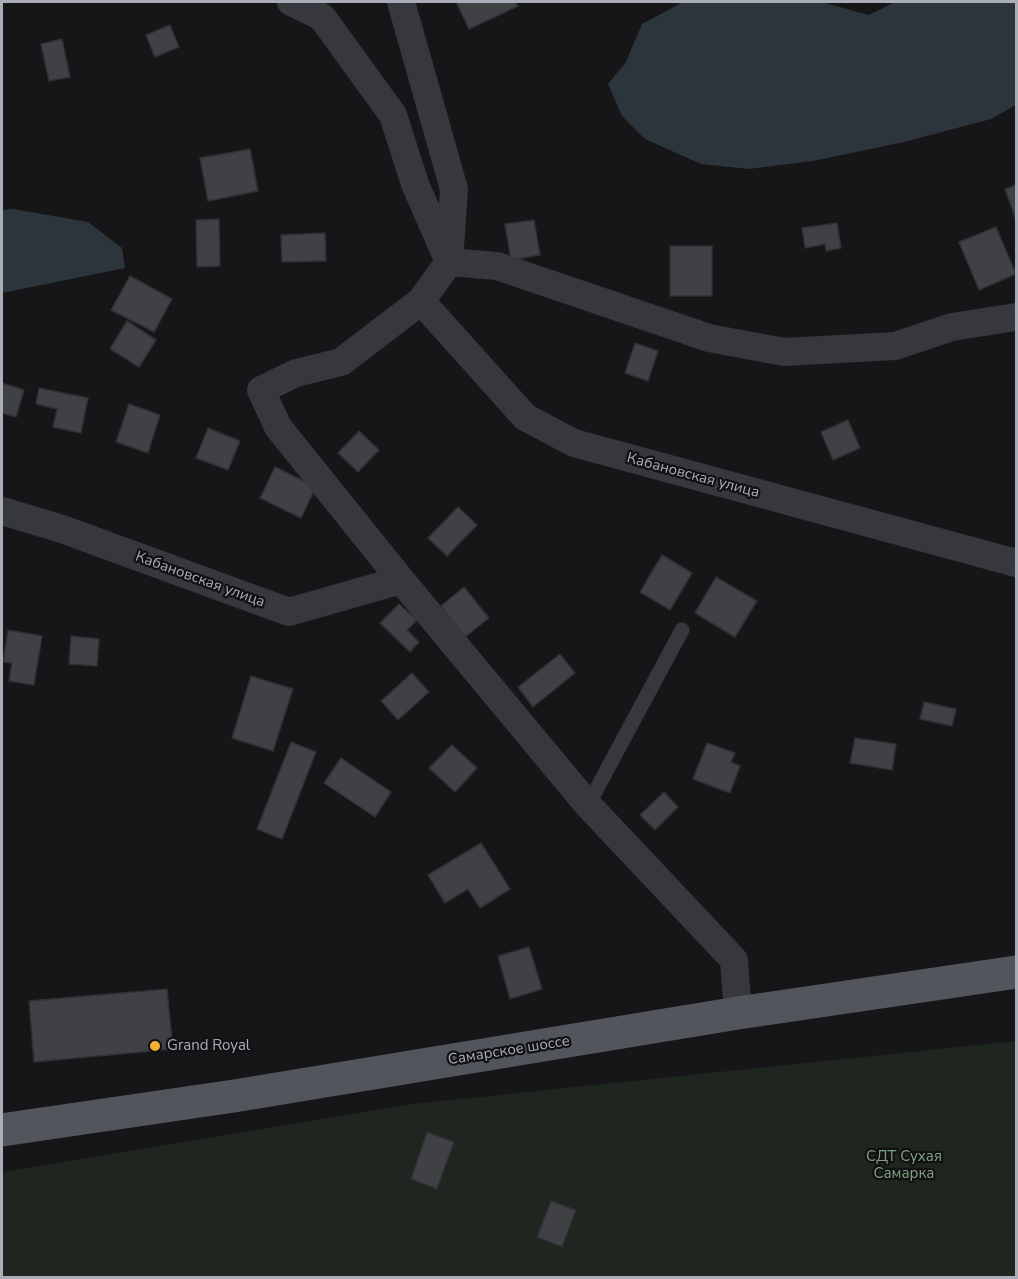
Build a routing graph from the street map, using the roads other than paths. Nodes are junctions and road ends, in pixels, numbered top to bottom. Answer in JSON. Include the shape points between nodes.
{"nodes":[{"id":1,"x":291,"y":2,"type":"edge"},
{"id":2,"x":401,"y":2,"type":"edge"},
{"id":3,"x":449,"y":262,"type":"junction"},
{"id":4,"x":421,"y":301,"type":"junction"},
{"id":5,"x":1017,"y":317,"type":"edge"},
{"id":6,"x":2,"y":511,"type":"edge"},
{"id":7,"x":1017,"y":563,"type":"edge"},
{"id":8,"x":401,"y":580,"type":"junction"},
{"id":9,"x":682,"y":630,"type":"dead end"},
{"id":10,"x":588,"y":806,"type":"junction"},
{"id":11,"x":1017,"y":972,"type":"edge"},
{"id":12,"x":738,"y":1013,"type":"junction"},
{"id":13,"x":2,"y":1130,"type":"edge"}],
"edges":[{"from":1,"to":3,"type":"street","via":[[322,17],[393,115],[415,184]]},
{"from":2,"to":3,"type":"street","via":[[454,189]]},
{"from":3,"to":4,"type":"street"},
{"from":3,"to":5,"type":"street","via":[[497,266],[709,338],[784,352],[895,346],[952,327]]},
{"from":4,"to":7,"type":"street","name":"Кабановская улица","via":[[525,417],[574,443]]},
{"from":4,"to":8,"type":"street","via":[[341,362],[296,373],[261,390],[278,427]]},
{"from":6,"to":8,"type":"street","name":"Кабановская улица","via":[[289,612]]},
{"from":8,"to":10,"type":"street"},
{"from":9,"to":10,"type":"lane"},
{"from":10,"to":12,"type":"street","via":[[734,960]]},
{"from":11,"to":12,"type":"main road","name":"Самарское шоссе"},
{"from":12,"to":13,"type":"main road","name":"Самарское шоссе"}]}
